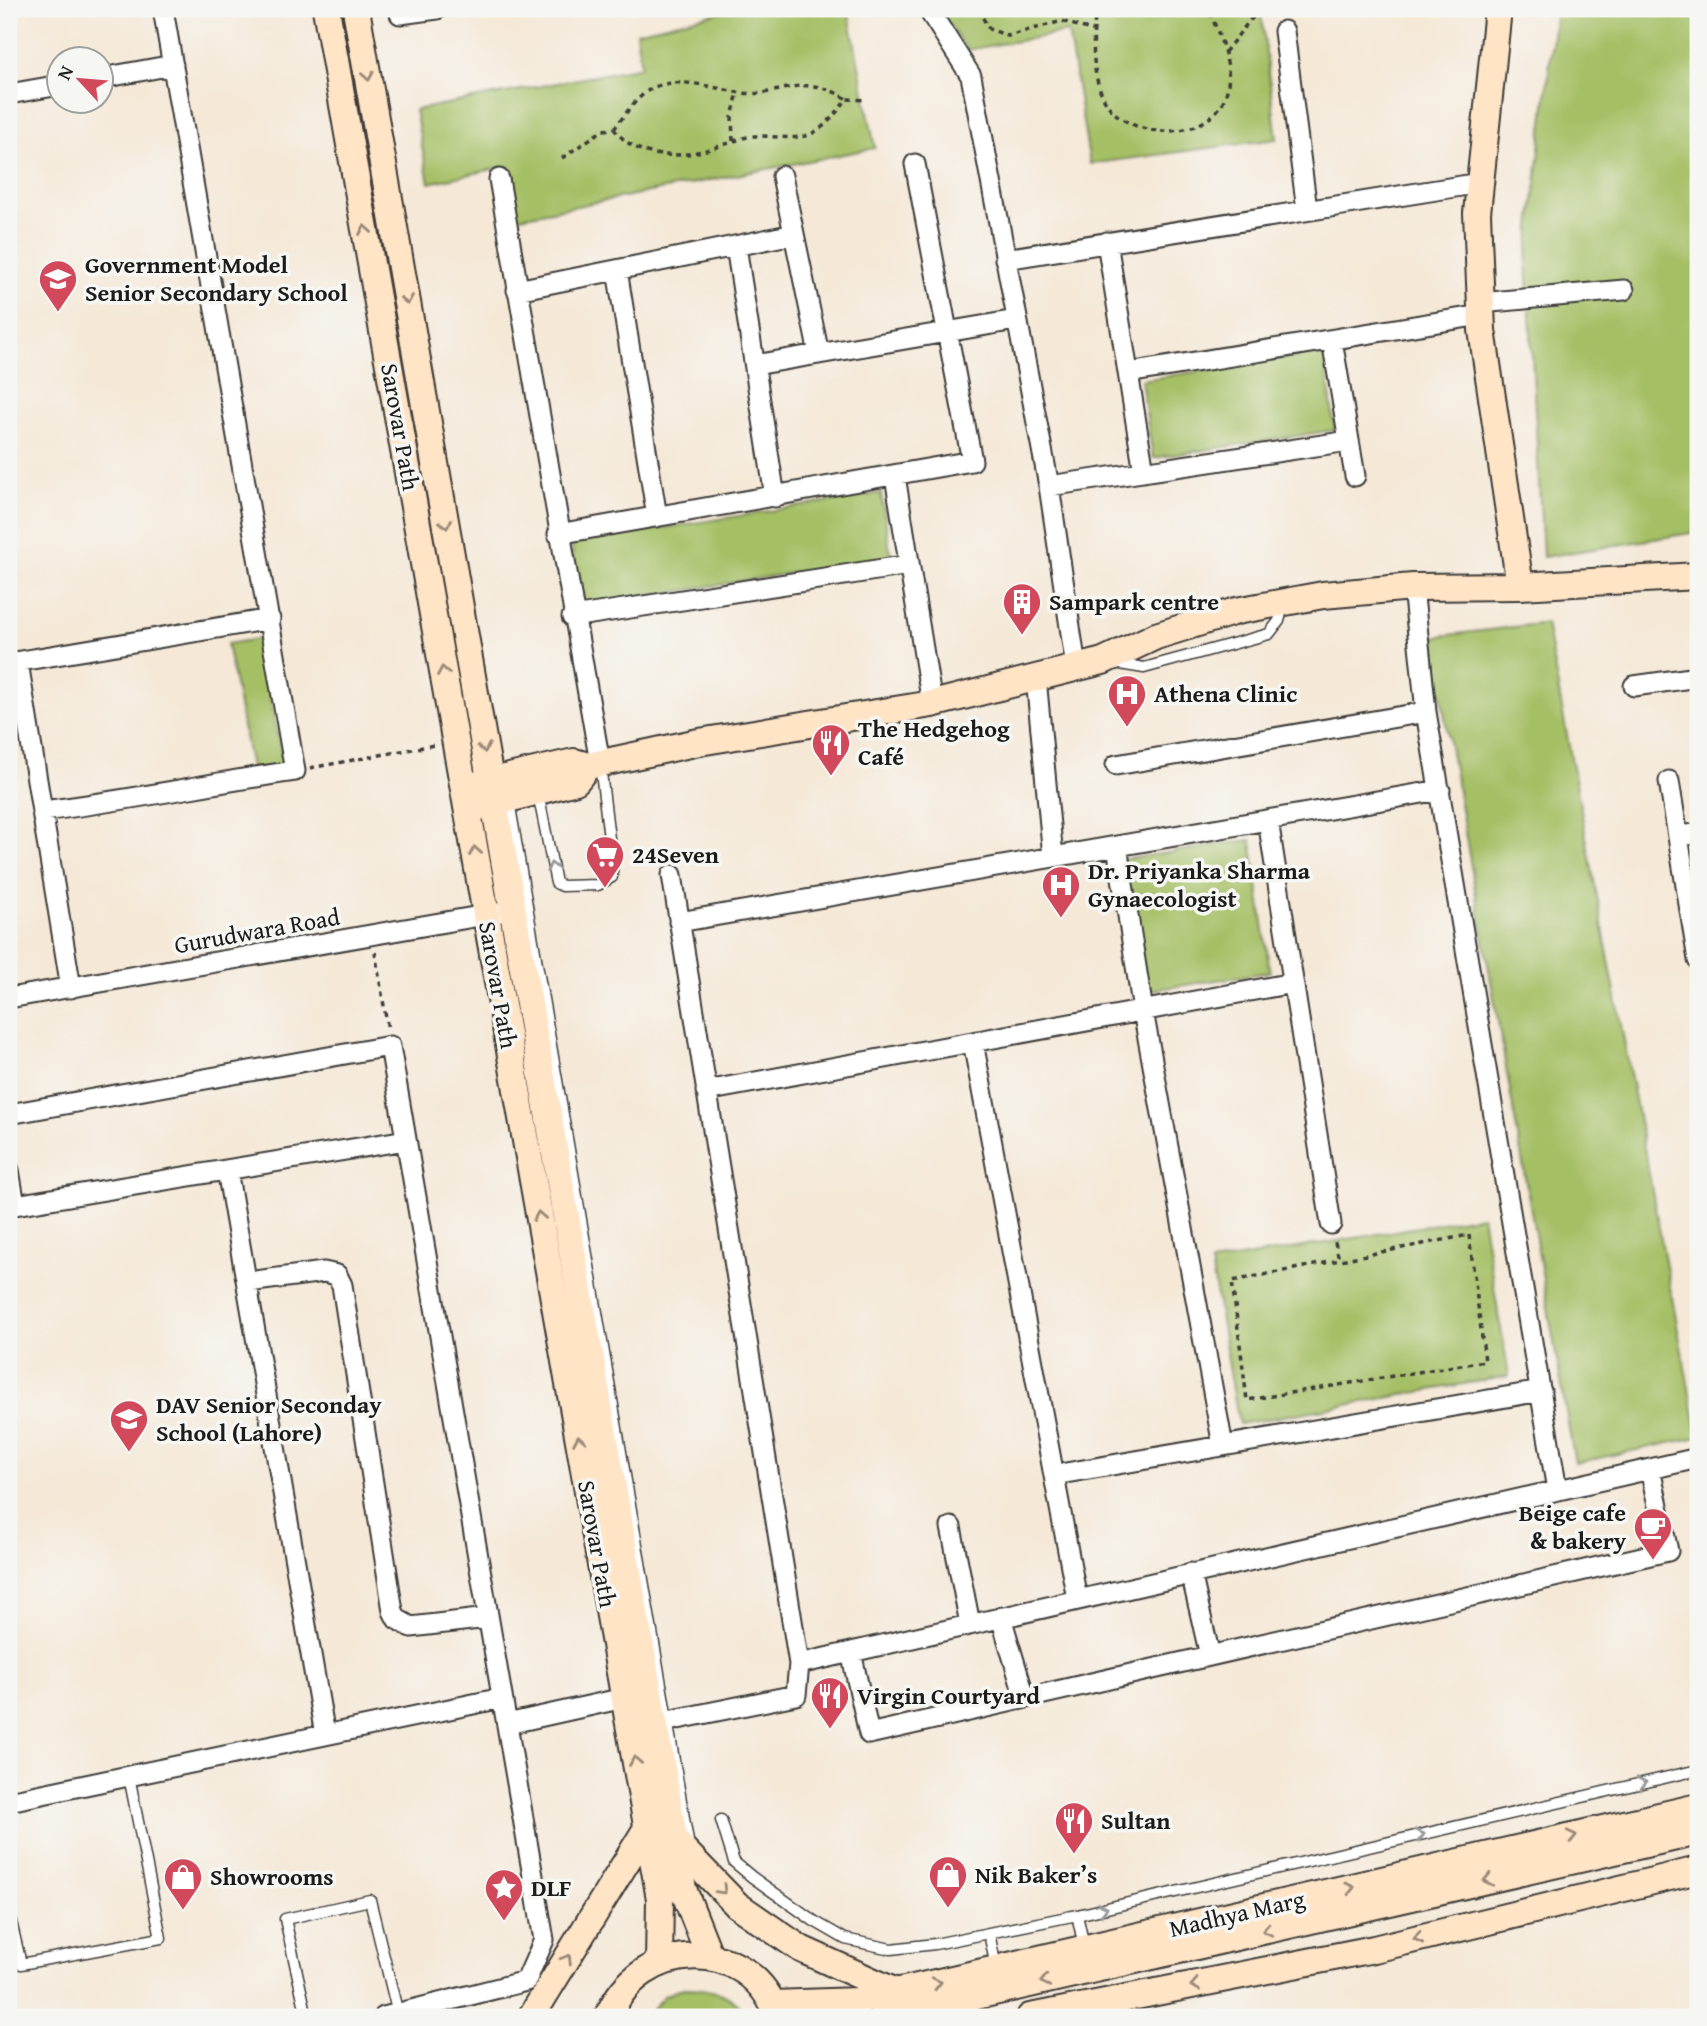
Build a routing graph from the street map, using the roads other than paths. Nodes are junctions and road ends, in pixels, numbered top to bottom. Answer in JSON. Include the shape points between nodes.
{"nodes":[{"id":1,"x":163,"y":9,"type":"edge"},
{"id":2,"x":326,"y":9,"type":"edge"},
{"id":3,"x":356,"y":9,"type":"edge"},
{"id":4,"x":437,"y":9,"type":"edge"},
{"id":5,"x":928,"y":9,"type":"edge"},
{"id":6,"x":1498,"y":9,"type":"edge"},
{"id":7,"x":400,"y":14,"type":"dead end"},
{"id":8,"x":1284,"y":31,"type":"dead end"},
{"id":9,"x":173,"y":65,"type":"junction"},
{"id":10,"x":116,"y":75,"type":"edge"},
{"id":11,"x":46,"y":87,"type":"edge"},
{"id":12,"x":9,"y":94,"type":"edge"},
{"id":13,"x":915,"y":164,"type":"dead end"},
{"id":14,"x":782,"y":176,"type":"dead end"},
{"id":15,"x":499,"y":178,"type":"dead end"},
{"id":16,"x":1480,"y":183,"type":"junction"},
{"id":17,"x":1307,"y":210,"type":"junction"},
{"id":18,"x":794,"y":234,"type":"junction"},
{"id":19,"x":1107,"y":242,"type":"junction"},
{"id":20,"x":736,"y":246,"type":"junction"},
{"id":21,"x":1004,"y":259,"type":"junction"},
{"id":22,"x":617,"y":270,"type":"junction"},
{"id":23,"x":517,"y":290,"type":"junction"},
{"id":24,"x":1624,"y":290,"type":"dead end"},
{"id":25,"x":1480,"y":309,"type":"junction"},
{"id":26,"x":1016,"y":320,"type":"junction"},
{"id":27,"x":947,"y":331,"type":"junction"},
{"id":28,"x":1332,"y":340,"type":"junction"},
{"id":29,"x":819,"y":354,"type":"junction"},
{"id":30,"x":755,"y":365,"type":"junction"},
{"id":31,"x":1128,"y":373,"type":"junction"},
{"id":32,"x":1349,"y":442,"type":"junction"},
{"id":33,"x":1144,"y":472,"type":"junction"},
{"id":34,"x":895,"y":476,"type":"junction"},
{"id":35,"x":1355,"y":476,"type":"dead end"},
{"id":36,"x":1049,"y":486,"type":"junction"},
{"id":37,"x":775,"y":497,"type":"junction"},
{"id":38,"x":657,"y":517,"type":"junction"},
{"id":39,"x":558,"y":534,"type":"junction"},
{"id":40,"x":909,"y":565,"type":"junction"},
{"id":41,"x":1698,"y":576,"type":"edge"},
{"id":42,"x":1520,"y":586,"type":"junction"},
{"id":43,"x":1413,"y":587,"type":"junction"},
{"id":44,"x":572,"y":617,"type":"junction"},
{"id":45,"x":270,"y":619,"type":"junction"},
{"id":46,"x":13,"y":662,"type":"edge"},
{"id":47,"x":1076,"y":667,"type":"junction"},
{"id":48,"x":1698,"y":677,"type":"edge"},
{"id":49,"x":1036,"y":678,"type":"junction"},
{"id":50,"x":1634,"y":686,"type":"dead end"},
{"id":51,"x":932,"y":704,"type":"junction"},
{"id":52,"x":1426,"y":712,"type":"junction"},
{"id":53,"x":594,"y":764,"type":"junction"},
{"id":54,"x":1116,"y":765,"type":"dead end"},
{"id":55,"x":1669,"y":781,"type":"dead end"},
{"id":56,"x":1440,"y":790,"type":"junction"},
{"id":57,"x":538,"y":792,"type":"junction"},
{"id":58,"x":498,"y":796,"type":"junction"},
{"id":59,"x":465,"y":798,"type":"junction"},
{"id":60,"x":42,"y":811,"type":"junction"},
{"id":61,"x":1268,"y":820,"type":"junction"},
{"id":62,"x":1698,"y":833,"type":"edge"},
{"id":63,"x":1678,"y":836,"type":"junction"},
{"id":64,"x":1117,"y":846,"type":"junction"},
{"id":65,"x":1053,"y":857,"type":"junction"},
{"id":66,"x":672,"y":875,"type":"dead end"},
{"id":67,"x":513,"y":911,"type":"junction"},
{"id":68,"x":486,"y":915,"type":"junction"},
{"id":69,"x":679,"y":922,"type":"junction"},
{"id":70,"x":1698,"y":960,"type":"edge"},
{"id":71,"x":1293,"y":983,"type":"junction"},
{"id":72,"x":71,"y":988,"type":"junction"},
{"id":73,"x":9,"y":998,"type":"edge"},
{"id":74,"x":1143,"y":1011,"type":"junction"},
{"id":75,"x":973,"y":1042,"type":"junction"},
{"id":76,"x":706,"y":1091,"type":"junction"},
{"id":77,"x":9,"y":1114,"type":"edge"},
{"id":78,"x":406,"y":1140,"type":"junction"},
{"id":79,"x":9,"y":1170,"type":"edge"},
{"id":80,"x":227,"y":1170,"type":"junction"},
{"id":81,"x":12,"y":1205,"type":"edge"},
{"id":82,"x":1331,"y":1224,"type":"dead end"},
{"id":83,"x":248,"y":1282,"type":"junction"},
{"id":84,"x":1541,"y":1391,"type":"junction"},
{"id":85,"x":1223,"y":1446,"type":"junction"},
{"id":86,"x":1698,"y":1458,"type":"edge"},
{"id":87,"x":1650,"y":1469,"type":"junction"},
{"id":88,"x":1054,"y":1475,"type":"junction"},
{"id":89,"x":1557,"y":1490,"type":"junction"},
{"id":90,"x":951,"y":1527,"type":"dead end"},
{"id":91,"x":1191,"y":1573,"type":"junction"},
{"id":92,"x":1077,"y":1599,"type":"junction"},
{"id":93,"x":1001,"y":1617,"type":"junction"},
{"id":94,"x":488,"y":1618,"type":"junction"},
{"id":95,"x":970,"y":1624,"type":"junction"},
{"id":96,"x":851,"y":1652,"type":"junction"},
{"id":97,"x":1210,"y":1656,"type":"junction"},
{"id":98,"x":799,"y":1664,"type":"junction"},
{"id":99,"x":502,"y":1698,"type":"junction"},
{"id":100,"x":624,"y":1698,"type":"junction"},
{"id":101,"x":1026,"y":1698,"type":"junction"},
{"id":102,"x":668,"y":1721,"type":"junction"},
{"id":103,"x":507,"y":1724,"type":"junction"},
{"id":104,"x":325,"y":1735,"type":"junction"},
{"id":105,"x":665,"y":1748,"type":"junction"},
{"id":106,"x":1698,"y":1770,"type":"edge"},
{"id":107,"x":129,"y":1776,"type":"junction"},
{"id":108,"x":9,"y":1801,"type":"edge"},
{"id":109,"x":1698,"y":1807,"type":"edge"},
{"id":110,"x":721,"y":1821,"type":"dead end"},
{"id":111,"x":647,"y":1828,"type":"junction"},
{"id":112,"x":1698,"y":1832,"type":"edge"},
{"id":113,"x":683,"y":1850,"type":"junction"},
{"id":114,"x":1698,"y":1870,"type":"edge"},
{"id":115,"x":9,"y":1913,"type":"edge"},
{"id":116,"x":1077,"y":1916,"type":"junction"},
{"id":117,"x":989,"y":1933,"type":"junction"},
{"id":118,"x":1085,"y":1950,"type":"junction"},
{"id":119,"x":710,"y":1957,"type":"junction"},
{"id":120,"x":659,"y":1963,"type":"junction"},
{"id":121,"x":997,"y":1970,"type":"junction"},
{"id":122,"x":776,"y":2010,"type":"edge"},
{"id":123,"x":892,"y":2010,"type":"edge"},
{"id":124,"x":391,"y":2016,"type":"edge"},
{"id":125,"x":307,"y":2017,"type":"edge"},
{"id":126,"x":531,"y":2017,"type":"edge"},
{"id":127,"x":608,"y":2017,"type":"edge"},
{"id":128,"x":1030,"y":2017,"type":"edge"}],
"edges":[{"from":1,"to":9,"type":"street"},
{"from":59,"to":2,"type":"main road","name":"Sarovar Path","one_way":true},
{"from":3,"to":58,"type":"main road","name":"Sarovar Path","one_way":true},
{"from":4,"to":7,"type":"street"},
{"from":5,"to":21,"type":"street","via":[[971,76]]},
{"from":6,"to":16,"type":"main road"},
{"from":8,"to":17,"type":"street"},
{"from":9,"to":10,"type":"street"},
{"from":9,"to":45,"type":"street"},
{"from":11,"to":12,"type":"street"},
{"from":13,"to":27,"type":"street"},
{"from":14,"to":18,"type":"street"},
{"from":15,"to":23,"type":"street"},
{"from":16,"to":17,"type":"street"},
{"from":16,"to":25,"type":"main road"},
{"from":17,"to":19,"type":"street"},
{"from":18,"to":20,"type":"street"},
{"from":18,"to":29,"type":"street"},
{"from":19,"to":21,"type":"street"},
{"from":19,"to":31,"type":"street"},
{"from":20,"to":22,"type":"street"},
{"from":20,"to":30,"type":"street"},
{"from":21,"to":26,"type":"street"},
{"from":22,"to":23,"type":"street"},
{"from":22,"to":38,"type":"street"},
{"from":23,"to":39,"type":"street"},
{"from":24,"to":25,"type":"street"},
{"from":25,"to":28,"type":"street"},
{"from":25,"to":42,"type":"main road"},
{"from":26,"to":27,"type":"street"},
{"from":26,"to":36,"type":"street"},
{"from":27,"to":29,"type":"street"},
{"from":27,"to":34,"type":"street","via":[[972,461]]},
{"from":28,"to":31,"type":"street"},
{"from":28,"to":32,"type":"street"},
{"from":29,"to":30,"type":"street"},
{"from":30,"to":37,"type":"street"},
{"from":31,"to":33,"type":"street"},
{"from":32,"to":33,"type":"street"},
{"from":32,"to":35,"type":"street"},
{"from":33,"to":36,"type":"street"},
{"from":34,"to":37,"type":"street"},
{"from":34,"to":40,"type":"street"},
{"from":36,"to":47,"type":"street"},
{"from":37,"to":38,"type":"street"},
{"from":38,"to":39,"type":"street"},
{"from":39,"to":44,"type":"street"},
{"from":40,"to":44,"type":"street"},
{"from":40,"to":51,"type":"street"},
{"from":41,"to":42,"type":"main road"},
{"from":42,"to":43,"type":"main road"},
{"from":43,"to":47,"type":"main road","via":[[1322,594],[1236,611],[1156,636],[1103,662]]},
{"from":43,"to":52,"type":"street"},
{"from":44,"to":53,"type":"street"},
{"from":45,"to":46,"type":"street"},
{"from":45,"to":60,"type":"street","via":[[295,771]]},
{"from":46,"to":60,"type":"street"},
{"from":47,"to":49,"type":"main road"},
{"from":48,"to":50,"type":"street"},
{"from":49,"to":51,"type":"main road"},
{"from":49,"to":65,"type":"street"},
{"from":51,"to":53,"type":"main road"},
{"from":52,"to":54,"type":"street"},
{"from":52,"to":56,"type":"street"},
{"from":53,"to":57,"type":"main road","via":[[576,781]]},
{"from":53,"to":57,"type":"lane","one_way":true,"via":[[612,863],[612,877],[604,884],[556,883]]},
{"from":53,"to":58,"type":"main road","via":[[574,762]]},
{"from":55,"to":63,"type":"street"},
{"from":56,"to":61,"type":"street"},
{"from":56,"to":84,"type":"street"},
{"from":57,"to":58,"type":"main road"},
{"from":58,"to":59,"type":"main road"},
{"from":58,"to":67,"type":"main road","name":"Sarovar Path"},
{"from":58,"to":102,"type":"lane"},
{"from":68,"to":59,"type":"main road","name":"Sarovar Path","one_way":true},
{"from":60,"to":72,"type":"street"},
{"from":61,"to":64,"type":"street"},
{"from":61,"to":71,"type":"street"},
{"from":62,"to":63,"type":"street"},
{"from":63,"to":70,"type":"street"},
{"from":64,"to":65,"type":"street"},
{"from":64,"to":74,"type":"street"},
{"from":65,"to":69,"type":"street"},
{"from":66,"to":69,"type":"street"},
{"from":67,"to":68,"type":"street","name":"Gurudwara Road"},
{"from":67,"to":105,"type":"main road","name":"Sarovar Path"},
{"from":68,"to":72,"type":"street","name":"Gurudwara Road"},
{"from":100,"to":68,"type":"main road","name":"Sarovar Path","one_way":true},
{"from":69,"to":76,"type":"street"},
{"from":71,"to":74,"type":"street"},
{"from":71,"to":82,"type":"street"},
{"from":72,"to":73,"type":"street","name":"Gurudwara Road"},
{"from":74,"to":75,"type":"street"},
{"from":74,"to":85,"type":"street"},
{"from":75,"to":76,"type":"street"},
{"from":75,"to":88,"type":"street"},
{"from":76,"to":98,"type":"street"},
{"from":77,"to":78,"type":"street","via":[[390,1046]]},
{"from":78,"to":80,"type":"street"},
{"from":78,"to":94,"type":"street"},
{"from":79,"to":81,"type":"street"},
{"from":80,"to":81,"type":"street"},
{"from":80,"to":83,"type":"street"},
{"from":83,"to":94,"type":"street","via":[[324,1272],[337,1275],[393,1611],[411,1627]]},
{"from":83,"to":104,"type":"street"},
{"from":84,"to":85,"type":"street"},
{"from":84,"to":89,"type":"street"},
{"from":85,"to":88,"type":"street"},
{"from":86,"to":87,"type":"street"},
{"from":87,"to":89,"type":"street"},
{"from":87,"to":97,"type":"street","via":[[1668,1551]]},
{"from":88,"to":92,"type":"street"},
{"from":89,"to":91,"type":"street"},
{"from":90,"to":95,"type":"street"},
{"from":91,"to":92,"type":"street"},
{"from":91,"to":97,"type":"street"},
{"from":92,"to":93,"type":"street"},
{"from":93,"to":95,"type":"street"},
{"from":93,"to":101,"type":"street"},
{"from":94,"to":99,"type":"street"},
{"from":95,"to":96,"type":"street"},
{"from":96,"to":98,"type":"street"},
{"from":96,"to":101,"type":"street","via":[[869,1734]]},
{"from":97,"to":101,"type":"street"},
{"from":98,"to":102,"type":"street","via":[[796,1695]]},
{"from":99,"to":103,"type":"street"},
{"from":99,"to":104,"type":"street"},
{"from":100,"to":103,"type":"street"},
{"from":111,"to":100,"type":"main road","name":"Sarovar Path","one_way":true},
{"from":102,"to":105,"type":"lane"},
{"from":103,"to":124,"type":"street","via":[[544,1940],[526,1981]]},
{"from":104,"to":107,"type":"street"},
{"from":105,"to":113,"type":"main road","name":"Sarovar Path"},
{"from":116,"to":106,"type":"lane","one_way":true},
{"from":107,"to":108,"type":"street"},
{"from":107,"to":115,"type":"lane","via":[[161,1938],[21,1964]]},
{"from":118,"to":109,"type":"main road","name":"Madhya Marg","one_way":true},
{"from":110,"to":117,"type":"lane","via":[[734,1862],[845,1939],[891,1949]]},
{"from":111,"to":120,"type":"main road","name":"Sarovar Path","via":[[660,1899]]},
{"from":126,"to":111,"type":"main road","one_way":true},
{"from":112,"to":123,"type":"main road","name":"Madhya Marg","one_way":true},
{"from":113,"to":119,"type":"main road","name":"Sarovar Path","via":[[683,1889]]},
{"from":113,"to":123,"type":"main road","one_way":true,"via":[[737,1905]]},
{"from":114,"to":128,"type":"main road","one_way":true,"via":[[1374,1949]]},
{"from":116,"to":117,"type":"lane"},
{"from":116,"to":118,"type":"lane"},
{"from":117,"to":121,"type":"lane"},
{"from":118,"to":121,"type":"main road","name":"Madhya Marg"},
{"from":119,"to":120,"type":"main road"},
{"from":119,"to":122,"type":"main road","via":[[749,1975]]},
{"from":120,"to":127,"type":"main road","via":[[627,1985]]},
{"from":123,"to":121,"type":"main road","name":"Madhya Marg","one_way":true},
{"from":122,"to":123,"type":"main road","name":"Madhya Marg","via":[[857,2001]]},
{"from":124,"to":125,"type":"lane","via":[[370,1900],[285,1919]]}]}
